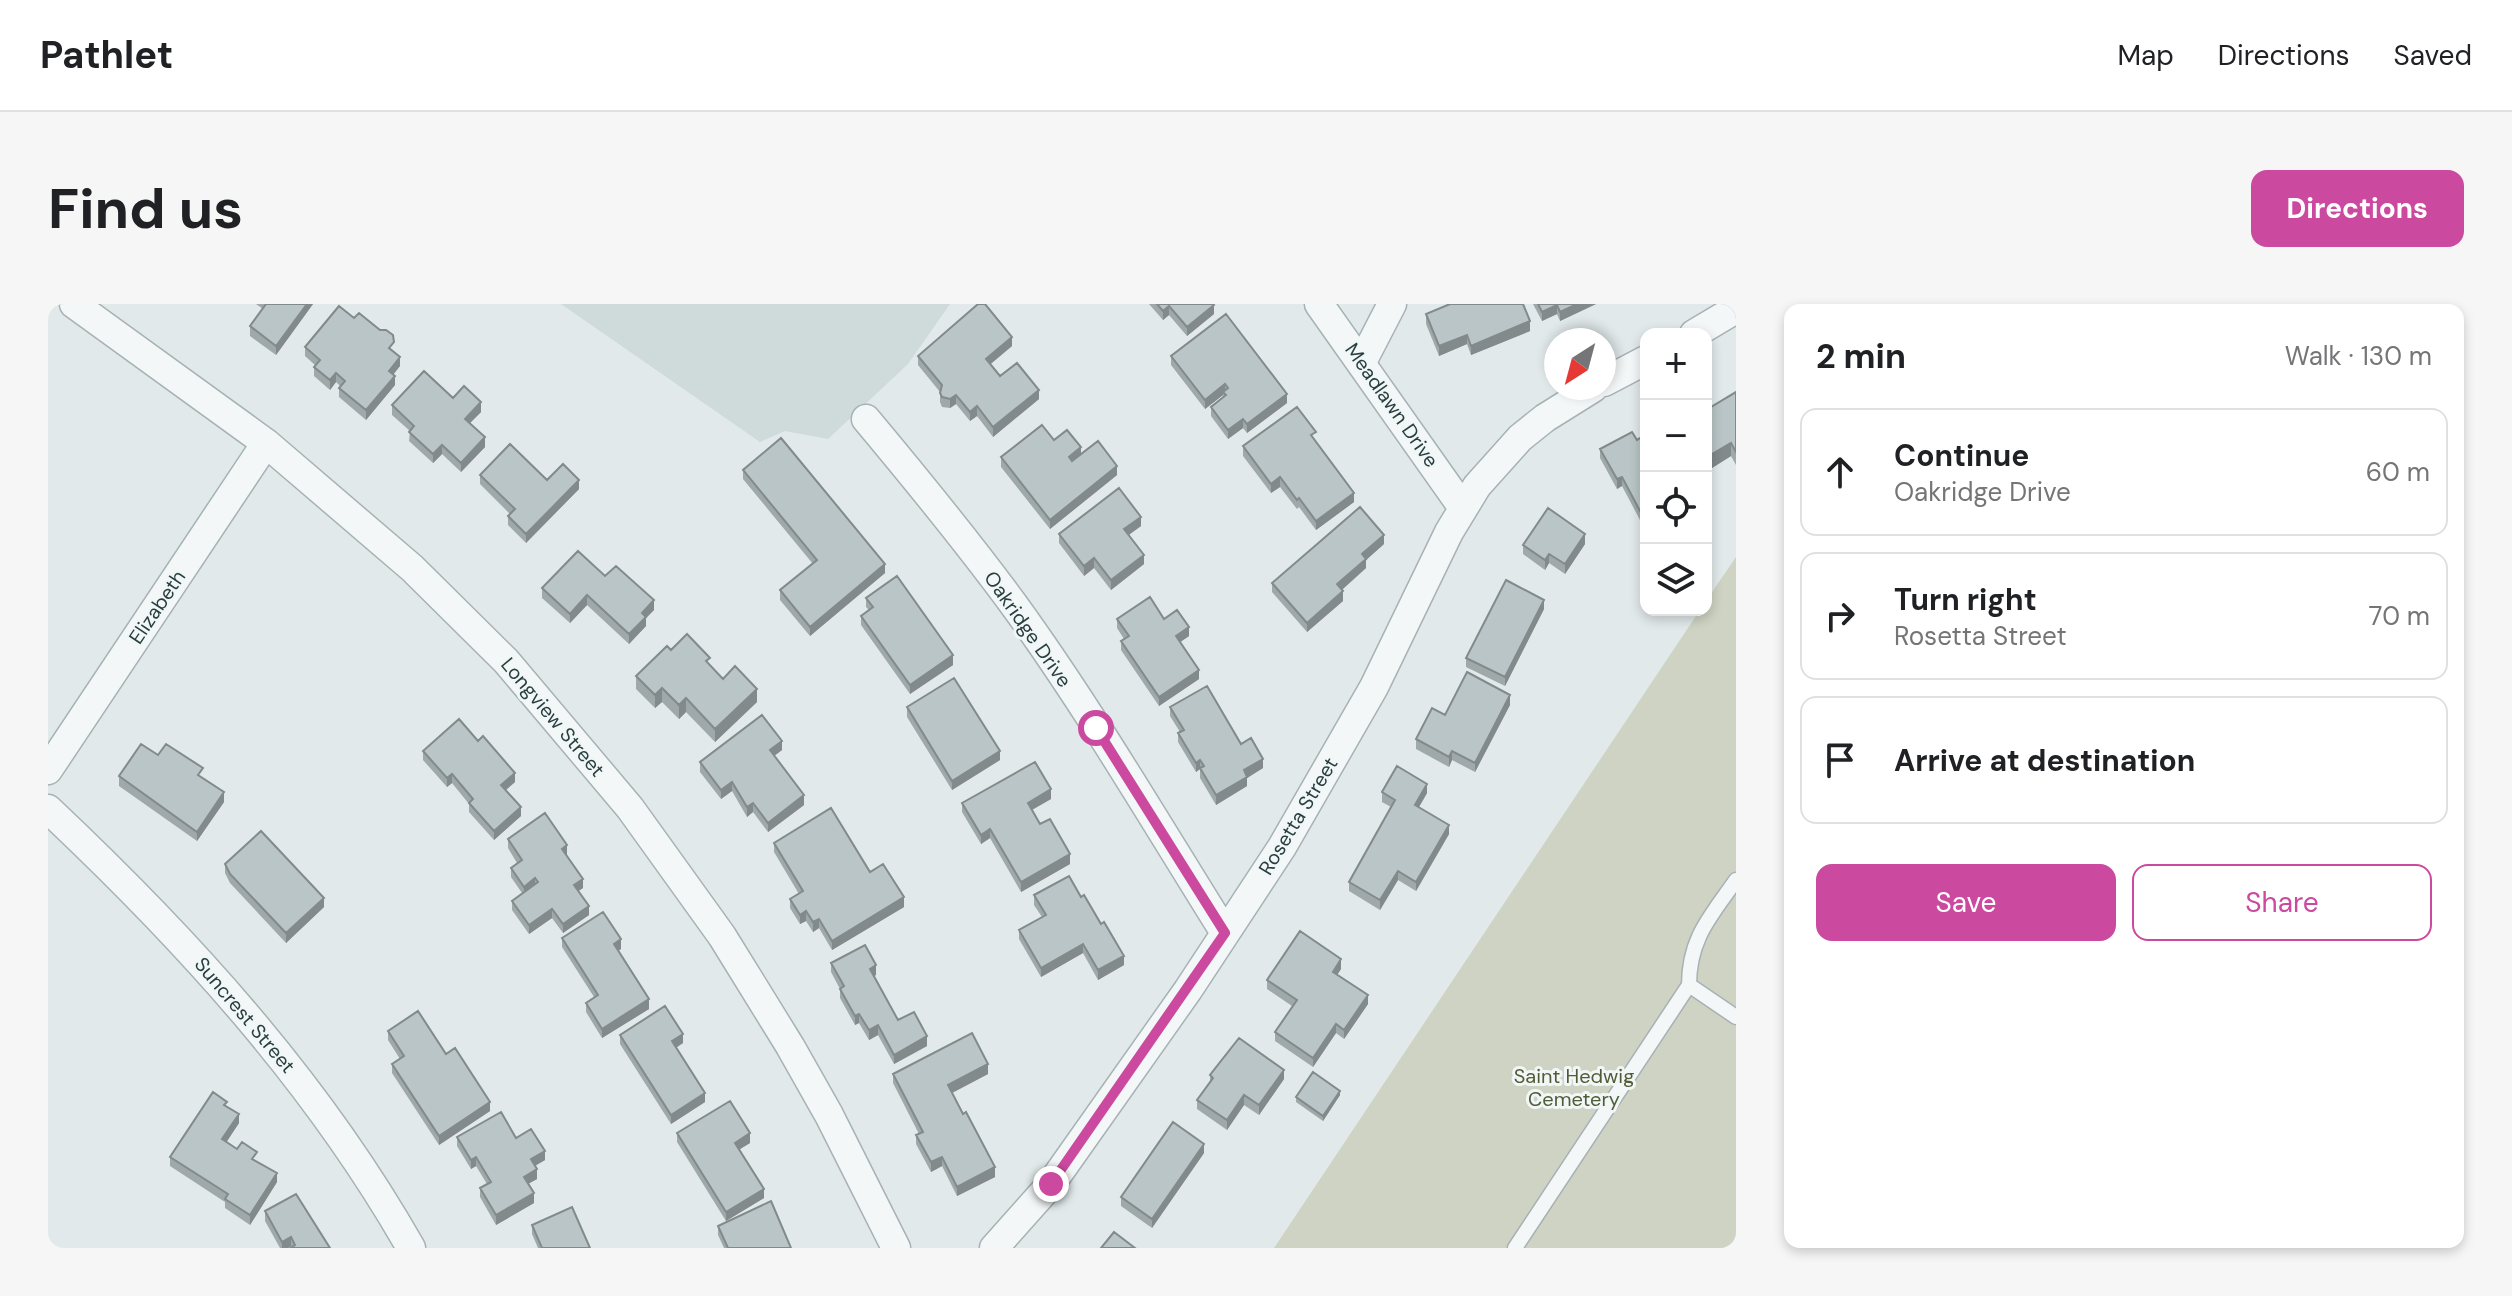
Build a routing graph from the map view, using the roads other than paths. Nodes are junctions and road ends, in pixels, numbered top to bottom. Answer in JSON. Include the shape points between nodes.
{"nodes":[{"id":1,"x":74,"y":304,"type":"edge"},
{"id":2,"x":1319,"y":304,"type":"edge"},
{"id":3,"x":1392,"y":304,"type":"edge"},
{"id":4,"x":1736,"y":309,"type":"edge"},
{"id":5,"x":1704,"y":328,"type":"edge"},
{"id":6,"x":1362,"y":362,"type":"junction"},
{"id":7,"x":1640,"y":363,"type":"edge"},
{"id":8,"x":1616,"y":376,"type":"edge"},
{"id":9,"x":1574,"y":400,"type":"edge"},
{"id":10,"x":866,"y":419,"type":"dead end"},
{"id":11,"x":266,"y":443,"type":"junction"},
{"id":12,"x":1463,"y":508,"type":"junction"},
{"id":13,"x":48,"y":770,"type":"edge"},
{"id":14,"x":48,"y":809,"type":"edge"},
{"id":15,"x":1736,"y":880,"type":"edge"},
{"id":16,"x":1225,"y":933,"type":"junction"},
{"id":17,"x":1689,"y":985,"type":"junction"},
{"id":18,"x":1736,"y":1017,"type":"edge"},
{"id":19,"x":411,"y":1248,"type":"edge"},
{"id":20,"x":896,"y":1248,"type":"edge"},
{"id":21,"x":994,"y":1248,"type":"edge"},
{"id":22,"x":1515,"y":1248,"type":"edge"}],
"edges":[{"from":1,"to":11,"type":"street","name":"Longview Street"},
{"from":2,"to":6,"type":"street","name":"Meadlawn Drive"},
{"from":3,"to":6,"type":"street"},
{"from":4,"to":5,"type":"street"},
{"from":6,"to":12,"type":"street","name":"Meadlawn Drive"},
{"from":7,"to":8,"type":"street"},
{"from":9,"to":12,"type":"street","name":"Rosetta Street","via":[[1520,438]]},
{"from":10,"to":16,"type":"street","name":"Oakridge Drive","via":[[1015,607]]},
{"from":11,"to":13,"type":"street","name":"Elizabeth"},
{"from":11,"to":20,"type":"street","name":"Longview Street","via":[[412,568],[506,661],[630,808],[722,936],[790,1046]]},
{"from":12,"to":16,"type":"street","name":"Rosetta Street","via":[[1374,687],[1282,847]]},
{"from":14,"to":19,"type":"street","name":"Suncrest Street","via":[[209,970],[265,1037],[339,1134]]},
{"from":15,"to":17,"type":"lane","via":[[1698,936]]},
{"from":16,"to":21,"type":"street","name":"Rosetta Street","via":[[1051,1184]]},
{"from":17,"to":18,"type":"lane"},
{"from":17,"to":22,"type":"lane"}]}
